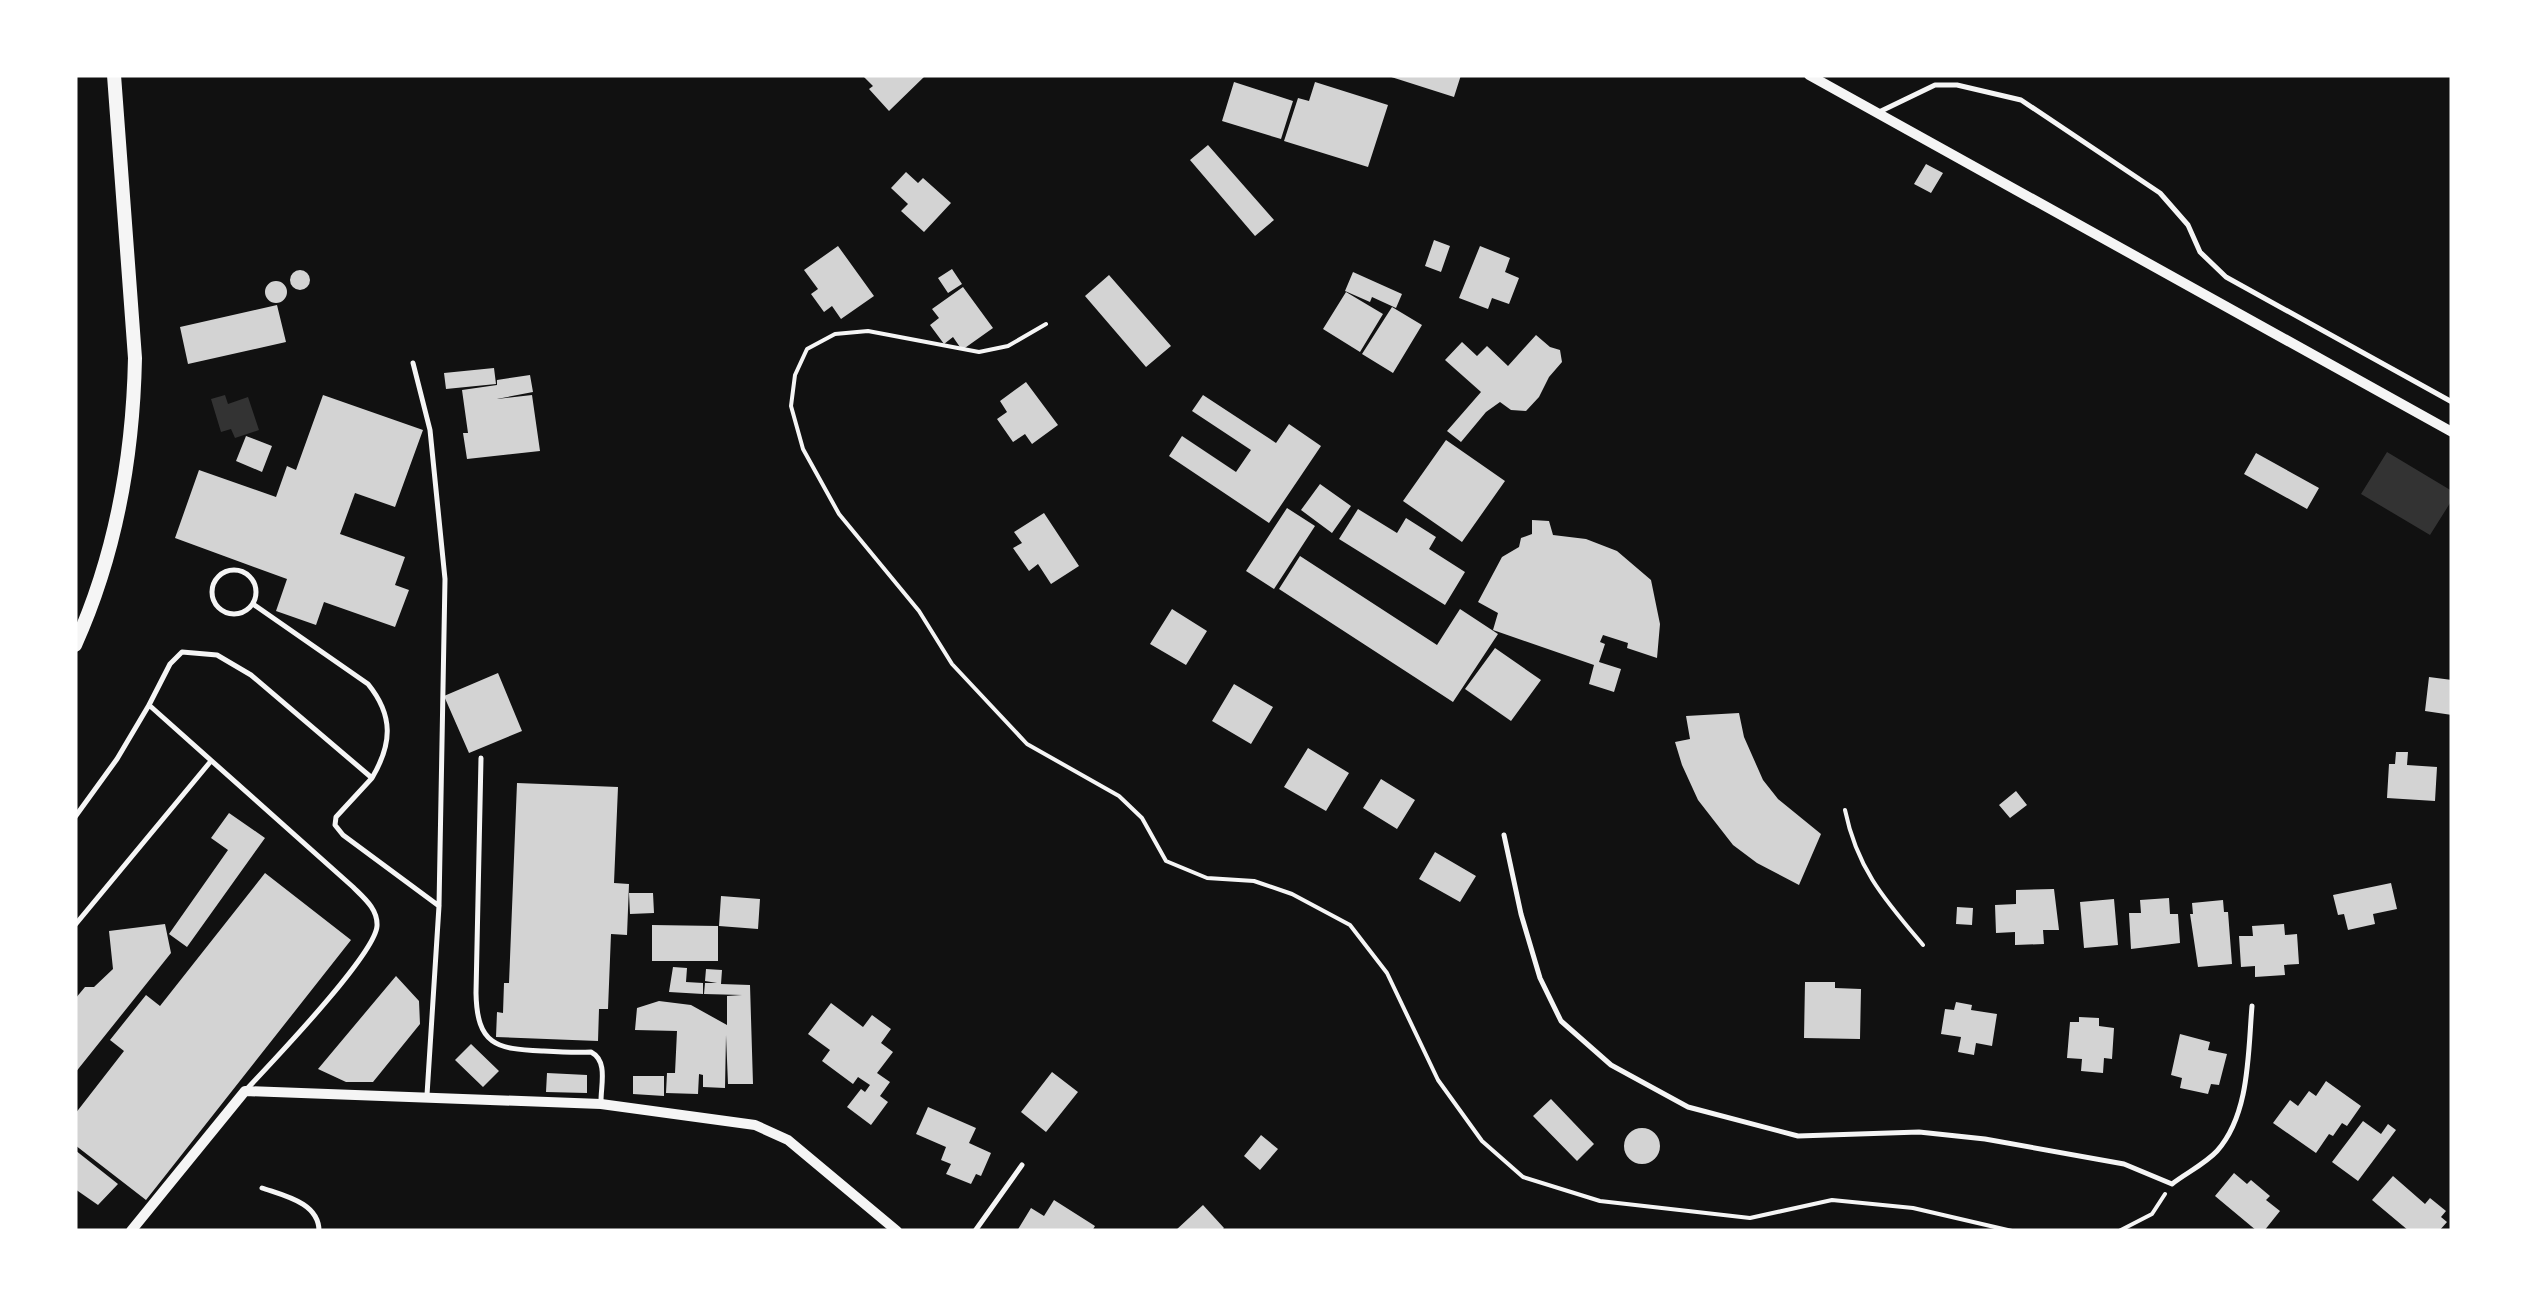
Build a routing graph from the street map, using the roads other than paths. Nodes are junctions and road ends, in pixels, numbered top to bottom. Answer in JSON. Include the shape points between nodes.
{"nodes":[{"id":1,"x":114,"y":75,"type":"edge"},
{"id":2,"x":1809,"y":75,"type":"edge"},
{"id":3,"x":1876,"y":113,"type":"junction"},
{"id":4,"x":414,"y":363,"type":"dead end"},
{"id":5,"x":2452,"y":402,"type":"edge"},
{"id":6,"x":2452,"y":432,"type":"edge"},
{"id":7,"x":253,"y":604,"type":"junction"},
{"id":8,"x":75,"y":645,"type":"edge"},
{"id":9,"x":149,"y":705,"type":"junction"},
{"id":10,"x":481,"y":758,"type":"dead end"},
{"id":11,"x":211,"y":761,"type":"junction"},
{"id":12,"x":372,"y":778,"type":"junction"},
{"id":13,"x":75,"y":817,"type":"edge"},
{"id":14,"x":1504,"y":835,"type":"dead end"},
{"id":15,"x":440,"y":906,"type":"junction"},
{"id":16,"x":75,"y":925,"type":"edge"},
{"id":17,"x":2252,"y":1006,"type":"dead end"},
{"id":18,"x":245,"y":1091,"type":"junction"},
{"id":19,"x":427,"y":1098,"type":"junction"},
{"id":20,"x":601,"y":1104,"type":"junction"},
{"id":21,"x":1022,"y":1165,"type":"dead end"},
{"id":22,"x":262,"y":1188,"type":"dead end"},
{"id":23,"x":131,"y":1231,"type":"edge"},
{"id":24,"x":319,"y":1231,"type":"edge"},
{"id":25,"x":897,"y":1231,"type":"edge"},
{"id":26,"x":976,"y":1231,"type":"edge"}],
"edges":[{"from":1,"to":8,"type":"main road","via":[[134,402],[115,527]]},
{"from":2,"to":3,"type":"street"},
{"from":3,"to":5,"type":"lane","via":[[1936,85],[2021,100],[2160,193],[2226,277]]},
{"from":3,"to":6,"type":"street"},
{"from":4,"to":15,"type":"lane","via":[[430,430],[446,578]]},
{"from":7,"to":7,"type":"lane","via":[[254,584],[245,573],[232,570],[215,581],[212,596],[219,609],[241,613]]},
{"from":7,"to":12,"type":"lane","via":[[354,673],[381,700],[386,755]]},
{"from":9,"to":11,"type":"lane"},
{"from":9,"to":12,"type":"lane","via":[[182,652],[217,655],[251,675]]},
{"from":9,"to":13,"type":"lane"},
{"from":10,"to":20,"type":"lane","via":[[478,1022],[505,1049],[599,1056]]},
{"from":11,"to":16,"type":"lane"},
{"from":11,"to":18,"type":"lane","via":[[362,896],[377,925],[315,1017]]},
{"from":12,"to":15,"type":"lane","via":[[335,825]]},
{"from":14,"to":17,"type":"lane","via":[[1520,914],[1561,1021],[1612,1065],[1688,1107],[1798,1136],[1920,1132],[1984,1138],[2124,1164],[2172,1184],[2216,1151],[2235,1122]]},
{"from":15,"to":19,"type":"lane"},
{"from":18,"to":19,"type":"street"},
{"from":18,"to":23,"type":"street"},
{"from":19,"to":20,"type":"street"},
{"from":20,"to":25,"type":"street","via":[[771,1132]]},
{"from":21,"to":26,"type":"lane"},
{"from":22,"to":24,"type":"lane","via":[[311,1209]]}]}
